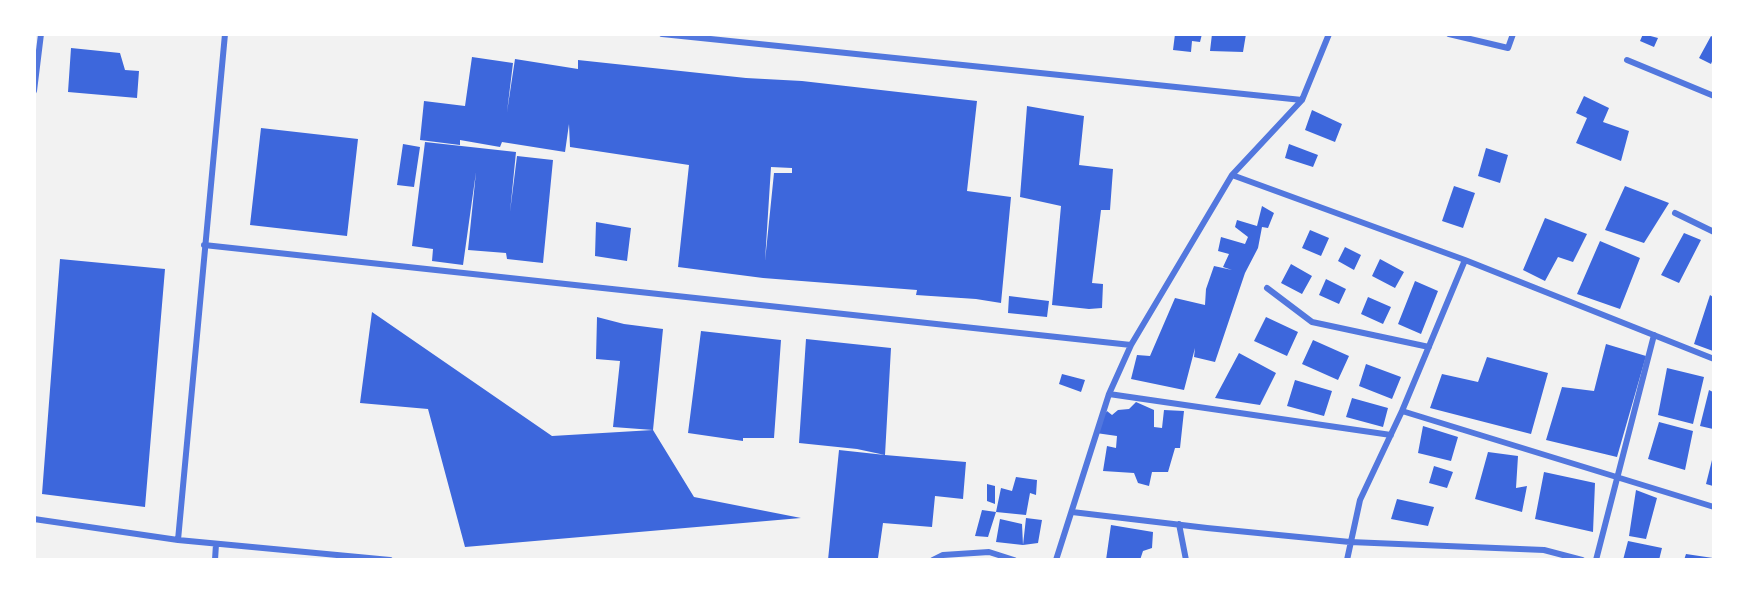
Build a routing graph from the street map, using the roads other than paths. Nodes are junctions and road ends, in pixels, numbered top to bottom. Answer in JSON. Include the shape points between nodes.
{"nodes":[{"id":1,"x":41,"y":34,"type":"edge"},
{"id":2,"x":225,"y":34,"type":"edge"},
{"id":3,"x":662,"y":34,"type":"edge"},
{"id":4,"x":1329,"y":34,"type":"edge"},
{"id":5,"x":1449,"y":34,"type":"edge"},
{"id":6,"x":1514,"y":34,"type":"edge"},
{"id":7,"x":1627,"y":60,"type":"dead end"},
{"id":8,"x":34,"y":91,"type":"edge"},
{"id":9,"x":1713,"y":96,"type":"edge"},
{"id":10,"x":1302,"y":100,"type":"junction"},
{"id":11,"x":1232,"y":174,"type":"junction"},
{"id":12,"x":1675,"y":213,"type":"dead end"},
{"id":13,"x":1713,"y":232,"type":"edge"},
{"id":14,"x":204,"y":245,"type":"junction"},
{"id":15,"x":1465,"y":260,"type":"junction"},
{"id":16,"x":1267,"y":288,"type":"dead end"},
{"id":17,"x":1654,"y":335,"type":"junction"},
{"id":18,"x":1131,"y":345,"type":"junction"},
{"id":19,"x":1429,"y":347,"type":"junction"},
{"id":20,"x":1713,"y":359,"type":"edge"},
{"id":21,"x":1109,"y":394,"type":"junction"},
{"id":22,"x":1402,"y":411,"type":"junction"},
{"id":23,"x":1390,"y":435,"type":"junction"},
{"id":24,"x":1618,"y":477,"type":"junction"},
{"id":25,"x":1713,"y":507,"type":"edge"},
{"id":26,"x":1072,"y":512,"type":"junction"},
{"id":27,"x":34,"y":519,"type":"edge"},
{"id":28,"x":1179,"y":525,"type":"junction"},
{"id":29,"x":178,"y":540,"type":"junction"},
{"id":30,"x":1350,"y":542,"type":"junction"},
{"id":31,"x":216,"y":544,"type":"junction"},
{"id":32,"x":215,"y":560,"type":"edge"},
{"id":33,"x":390,"y":560,"type":"edge"},
{"id":34,"x":933,"y":560,"type":"edge"},
{"id":35,"x":1014,"y":560,"type":"edge"},
{"id":36,"x":1056,"y":560,"type":"edge"},
{"id":37,"x":1186,"y":560,"type":"edge"},
{"id":38,"x":1347,"y":560,"type":"edge"},
{"id":39,"x":1582,"y":560,"type":"edge"},
{"id":40,"x":1596,"y":560,"type":"edge"}],
"edges":[{"from":1,"to":8,"type":"street"},
{"from":2,"to":14,"type":"street"},
{"from":3,"to":10,"type":"street"},
{"from":4,"to":10,"type":"street"},
{"from":5,"to":6,"type":"street","via":[[1508,48]]},
{"from":7,"to":9,"type":"street"},
{"from":10,"to":11,"type":"street"},
{"from":11,"to":15,"type":"street"},
{"from":11,"to":18,"type":"street"},
{"from":12,"to":13,"type":"street"},
{"from":14,"to":18,"type":"street"},
{"from":14,"to":29,"type":"street"},
{"from":15,"to":17,"type":"street"},
{"from":15,"to":19,"type":"street"},
{"from":16,"to":19,"type":"street","via":[[1312,322]]},
{"from":17,"to":20,"type":"street"},
{"from":17,"to":24,"type":"street"},
{"from":18,"to":21,"type":"street"},
{"from":19,"to":22,"type":"street"},
{"from":21,"to":23,"type":"street"},
{"from":21,"to":26,"type":"street"},
{"from":22,"to":23,"type":"street"},
{"from":22,"to":24,"type":"street"},
{"from":23,"to":30,"type":"street","via":[[1360,500]]},
{"from":24,"to":25,"type":"street"},
{"from":24,"to":40,"type":"street"},
{"from":26,"to":28,"type":"street"},
{"from":26,"to":36,"type":"street"},
{"from":27,"to":29,"type":"street"},
{"from":28,"to":30,"type":"street"},
{"from":28,"to":37,"type":"street"},
{"from":29,"to":31,"type":"street"},
{"from":30,"to":38,"type":"street"},
{"from":30,"to":39,"type":"street","via":[[1544,550]]},
{"from":31,"to":32,"type":"street"},
{"from":31,"to":33,"type":"street"},
{"from":34,"to":35,"type":"street","via":[[943,555],[989,552]]}]}
